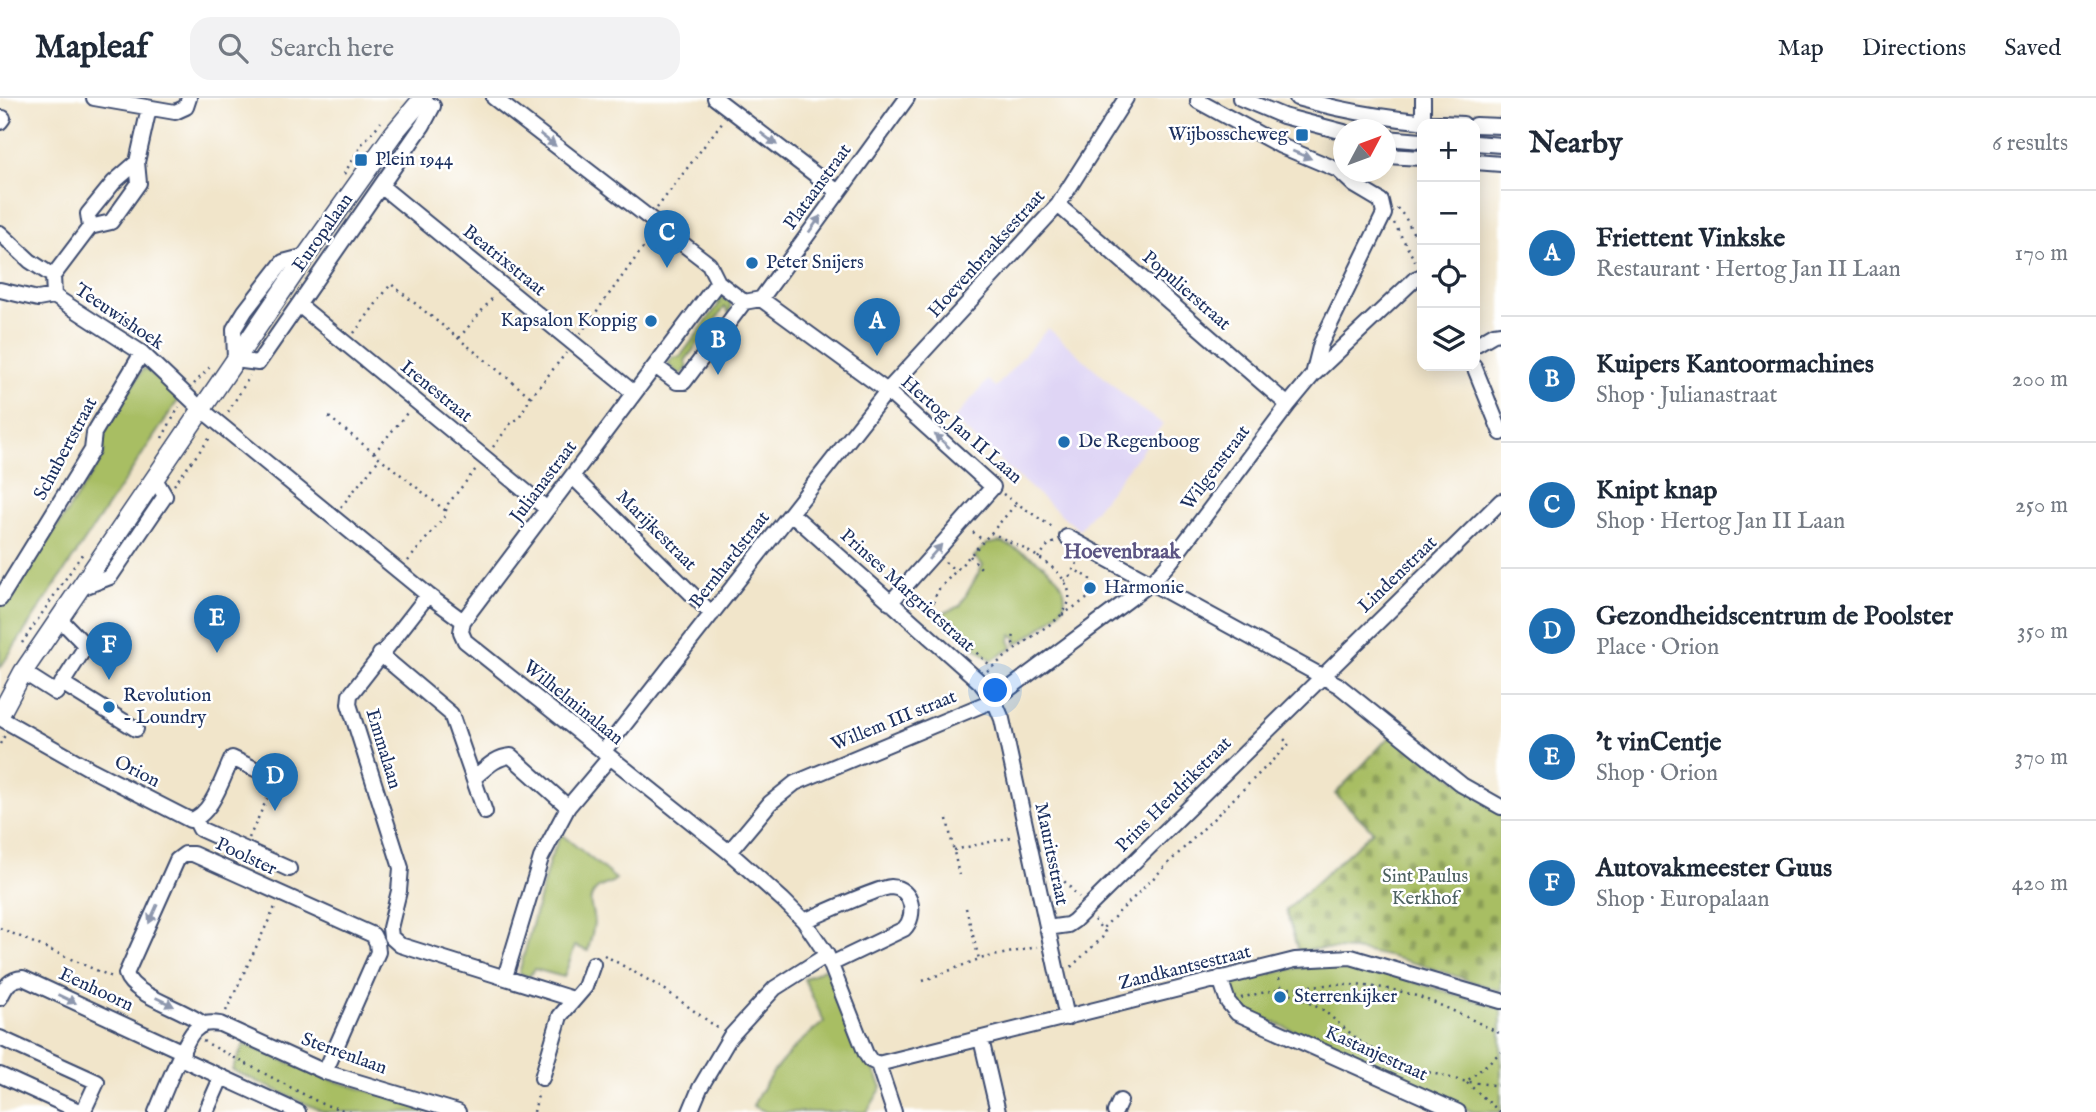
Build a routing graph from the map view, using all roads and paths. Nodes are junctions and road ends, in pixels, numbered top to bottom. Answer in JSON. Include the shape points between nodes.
{"nodes":[{"id":1,"x":94,"y":98,"type":"edge"},
{"id":2,"x":189,"y":98,"type":"edge"},
{"id":3,"x":414,"y":98,"type":"edge"},
{"id":4,"x":494,"y":98,"type":"edge"},
{"id":5,"x":715,"y":98,"type":"edge"},
{"id":6,"x":907,"y":98,"type":"edge"},
{"id":7,"x":1126,"y":98,"type":"edge"},
{"id":8,"x":1199,"y":98,"type":"edge"},
{"id":9,"x":1240,"y":98,"type":"edge"},
{"id":10,"x":1297,"y":98,"type":"edge"},
{"id":11,"x":1423,"y":98,"type":"edge"},
{"id":12,"x":428,"y":102,"type":"edge"},
{"id":13,"x":149,"y":107,"type":"junction"},
{"id":14,"x":731,"y":111,"type":"junction"},
{"id":15,"x":1423,"y":119,"type":"edge"},
{"id":16,"x":1417,"y":122,"type":"edge"},
{"id":17,"x":1480,"y":125,"type":"edge"},
{"id":18,"x":1501,"y":126,"type":"edge"},
{"id":19,"x":1333,"y":129,"type":"edge"},
{"id":20,"x":393,"y":134,"type":"junction"},
{"id":21,"x":1396,"y":139,"type":"edge"},
{"id":22,"x":1417,"y":141,"type":"edge"},
{"id":23,"x":1480,"y":143,"type":"edge"},
{"id":24,"x":1501,"y":145,"type":"edge"},
{"id":25,"x":1396,"y":157,"type":"edge"},
{"id":26,"x":1417,"y":158,"type":"edge"},
{"id":27,"x":137,"y":162,"type":"junction"},
{"id":28,"x":1480,"y":162,"type":"edge"},
{"id":29,"x":1333,"y":164,"type":"edge"},
{"id":30,"x":1501,"y":164,"type":"edge"},
{"id":31,"x":1352,"y":182,"type":"edge"},
{"id":32,"x":381,"y":186,"type":"junction"},
{"id":33,"x":838,"y":192,"type":"junction"},
{"id":34,"x":1058,"y":205,"type":"junction"},
{"id":35,"x":1382,"y":207,"type":"junction"},
{"id":36,"x":654,"y":222,"type":"junction"},
{"id":37,"x":90,"y":227,"type":"junction"},
{"id":38,"x":0,"y":233,"type":"edge"},
{"id":39,"x":1419,"y":245,"type":"edge"},
{"id":40,"x":1417,"y":271,"type":"edge"},
{"id":41,"x":1417,"y":274,"type":"edge"},
{"id":42,"x":53,"y":276,"type":"junction"},
{"id":43,"x":718,"y":282,"type":"junction"},
{"id":44,"x":503,"y":285,"type":"junction"},
{"id":45,"x":0,"y":290,"type":"edge"},
{"id":46,"x":54,"y":296,"type":"junction"},
{"id":47,"x":761,"y":299,"type":"junction"},
{"id":48,"x":744,"y":302,"type":"junction"},
{"id":49,"x":299,"y":305,"type":"junction"},
{"id":50,"x":1501,"y":333,"type":"edge"},
{"id":51,"x":458,"y":338,"type":"junction"},
{"id":52,"x":1480,"y":342,"type":"edge"},
{"id":53,"x":346,"y":343,"type":"junction"},
{"id":54,"x":573,"y":343,"type":"junction"},
{"id":55,"x":142,"y":352,"type":"junction"},
{"id":56,"x":217,"y":360,"type":"dead end"},
{"id":57,"x":235,"y":360,"type":"junction"},
{"id":58,"x":258,"y":363,"type":"junction"},
{"id":59,"x":655,"y":366,"type":"junction"},
{"id":60,"x":1476,"y":371,"type":"edge"},
{"id":61,"x":1312,"y":376,"type":"junction"},
{"id":62,"x":887,"y":391,"type":"junction"},
{"id":63,"x":634,"y":393,"type":"junction"},
{"id":64,"x":185,"y":395,"type":"junction"},
{"id":65,"x":237,"y":397,"type":"dead end"},
{"id":66,"x":531,"y":397,"type":"dead end"},
{"id":67,"x":417,"y":401,"type":"junction"},
{"id":68,"x":1288,"y":405,"type":"junction"},
{"id":69,"x":201,"y":409,"type":"junction"},
{"id":70,"x":329,"y":417,"type":"dead end"},
{"id":71,"x":170,"y":423,"type":"dead end"},
{"id":72,"x":1501,"y":433,"type":"edge"},
{"id":73,"x":203,"y":447,"type":"dead end"},
{"id":74,"x":374,"y":453,"type":"junction"},
{"id":75,"x":380,"y":458,"type":"junction"},
{"id":76,"x":572,"y":476,"type":"junction"},
{"id":77,"x":155,"y":479,"type":"junction"},
{"id":78,"x":993,"y":487,"type":"junction"},
{"id":79,"x":166,"y":496,"type":"junction"},
{"id":80,"x":1501,"y":501,"type":"edge"},
{"id":81,"x":1016,"y":504,"type":"junction"},
{"id":82,"x":547,"y":509,"type":"junction"},
{"id":83,"x":446,"y":511,"type":"dead end"},
{"id":84,"x":792,"y":513,"type":"junction"},
{"id":85,"x":333,"y":517,"type":"junction"},
{"id":86,"x":991,"y":533,"type":"junction"},
{"id":87,"x":1065,"y":536,"type":"junction"},
{"id":88,"x":1086,"y":547,"type":"junction"},
{"id":89,"x":970,"y":556,"type":"junction"},
{"id":90,"x":1038,"y":558,"type":"junction"},
{"id":91,"x":981,"y":568,"type":"dead end"},
{"id":92,"x":1073,"y":569,"type":"junction"},
{"id":93,"x":1064,"y":581,"type":"junction"},
{"id":94,"x":1151,"y":583,"type":"junction"},
{"id":95,"x":81,"y":588,"type":"junction"},
{"id":96,"x":428,"y":595,"type":"junction"},
{"id":97,"x":0,"y":599,"type":"edge"},
{"id":98,"x":890,"y":603,"type":"junction"},
{"id":99,"x":712,"y":614,"type":"junction"},
{"id":100,"x":1061,"y":615,"type":"junction"},
{"id":101,"x":60,"y":619,"type":"junction"},
{"id":102,"x":463,"y":621,"type":"junction"},
{"id":103,"x":1014,"y":636,"type":"dead end"},
{"id":104,"x":1015,"y":649,"type":"junction"},
{"id":105,"x":380,"y":654,"type":"junction"},
{"id":106,"x":992,"y":667,"type":"junction"},
{"id":107,"x":23,"y":672,"type":"junction"},
{"id":108,"x":1322,"y":677,"type":"junction"},
{"id":109,"x":976,"y":679,"type":"junction"},
{"id":110,"x":62,"y":683,"type":"junction"},
{"id":111,"x":994,"y":700,"type":"junction"},
{"id":112,"x":0,"y":716,"type":"edge"},
{"id":113,"x":1272,"y":726,"type":"junction"},
{"id":114,"x":136,"y":729,"type":"dead end"},
{"id":115,"x":607,"y":755,"type":"junction"},
{"id":116,"x":270,"y":776,"type":"joint"},
{"id":117,"x":474,"y":778,"type":"junction"},
{"id":118,"x":568,"y":807,"type":"junction"},
{"id":119,"x":1501,"y":807,"type":"edge"},
{"id":120,"x":485,"y":812,"type":"dead end"},
{"id":121,"x":195,"y":819,"type":"junction"},
{"id":122,"x":947,"y":819,"type":"dead end"},
{"id":123,"x":1027,"y":833,"type":"junction"},
{"id":124,"x":244,"y":849,"type":"junction"},
{"id":125,"x":954,"y":850,"type":"junction"},
{"id":126,"x":1031,"y":851,"type":"junction"},
{"id":127,"x":729,"y":852,"type":"junction"},
{"id":128,"x":289,"y":869,"type":"dead end"},
{"id":129,"x":960,"y":875,"type":"dead end"},
{"id":130,"x":281,"y":894,"type":"junction"},
{"id":131,"x":966,"y":908,"type":"dead end"},
{"id":132,"x":1087,"y":908,"type":"junction"},
{"id":133,"x":804,"y":921,"type":"junction"},
{"id":134,"x":0,"y":928,"type":"edge"},
{"id":135,"x":1047,"y":928,"type":"junction"},
{"id":136,"x":1102,"y":929,"type":"junction"},
{"id":137,"x":384,"y":940,"type":"junction"},
{"id":138,"x":1051,"y":944,"type":"junction"},
{"id":139,"x":979,"y":959,"type":"junction"},
{"id":140,"x":829,"y":960,"type":"junction"},
{"id":141,"x":593,"y":964,"type":"joint"},
{"id":142,"x":1275,"y":965,"type":"junction"},
{"id":143,"x":1057,"y":972,"type":"junction"},
{"id":144,"x":505,"y":977,"type":"junction"},
{"id":145,"x":1220,"y":978,"type":"junction"},
{"id":146,"x":128,"y":979,"type":"junction"},
{"id":147,"x":923,"y":981,"type":"dead end"},
{"id":148,"x":1282,"y":989,"type":"junction"},
{"id":149,"x":3,"y":992,"type":"edge"},
{"id":150,"x":573,"y":999,"type":"junction"},
{"id":151,"x":1501,"y":1001,"type":"edge"},
{"id":152,"x":1228,"y":1002,"type":"junction"},
{"id":153,"x":1067,"y":1018,"type":"junction"},
{"id":154,"x":203,"y":1024,"type":"junction"},
{"id":155,"x":220,"y":1024,"type":"junction"},
{"id":156,"x":191,"y":1034,"type":"junction"},
{"id":157,"x":1501,"y":1034,"type":"edge"},
{"id":158,"x":730,"y":1037,"type":"junction"},
{"id":159,"x":0,"y":1038,"type":"edge"},
{"id":160,"x":981,"y":1039,"type":"junction"},
{"id":161,"x":1501,"y":1052,"type":"edge"},
{"id":162,"x":182,"y":1055,"type":"junction"},
{"id":163,"x":878,"y":1063,"type":"junction"},
{"id":164,"x":325,"y":1072,"type":"junction"},
{"id":165,"x":0,"y":1075,"type":"edge"},
{"id":166,"x":221,"y":1078,"type":"junction"},
{"id":167,"x":542,"y":1078,"type":"joint"},
{"id":168,"x":1466,"y":1082,"type":"junction"},
{"id":169,"x":1501,"y":1086,"type":"edge"},
{"id":170,"x":82,"y":1112,"type":"edge"},
{"id":171,"x":156,"y":1112,"type":"edge"},
{"id":172,"x":206,"y":1112,"type":"edge"},
{"id":173,"x":298,"y":1112,"type":"edge"},
{"id":174,"x":350,"y":1112,"type":"edge"},
{"id":175,"x":458,"y":1112,"type":"edge"},
{"id":176,"x":534,"y":1112,"type":"edge"},
{"id":177,"x":690,"y":1112,"type":"edge"},
{"id":178,"x":894,"y":1112,"type":"edge"},
{"id":179,"x":998,"y":1112,"type":"edge"},
{"id":180,"x":1458,"y":1112,"type":"edge"},
{"id":181,"x":1500,"y":1112,"type":"edge"}],
"edges":[{"from":1,"to":13,"type":"street"},
{"from":2,"to":13,"type":"street","via":[[186,107],[175,113]]},
{"from":3,"to":20,"type":"main road","name":"Europalaan"},
{"from":4,"to":36,"type":"street","one_way":true},
{"from":5,"to":14,"type":"street"},
{"from":6,"to":33,"type":"street","name":"Plataanstraat"},
{"from":7,"to":34,"type":"street","name":"Hoevenbraaksestraat"},
{"from":8,"to":29,"type":"street","one_way":true,"via":[[1281,146]]},
{"from":9,"to":19,"type":"street"},
{"from":10,"to":16,"type":"street","via":[[1354,114]]},
{"from":11,"to":15,"type":"street"},
{"from":12,"to":20,"type":"main road","name":"Europalaan"},
{"from":12,"to":32,"type":"street","name":"Europalaan","via":[[423,125]]},
{"from":13,"to":27,"type":"street"},
{"from":14,"to":33,"type":"street","one_way":true},
{"from":14,"to":36,"type":"path"},
{"from":17,"to":18,"type":"street"},
{"from":20,"to":57,"type":"main road","name":"Europalaan"},
{"from":21,"to":22,"type":"street"},
{"from":23,"to":24,"type":"street"},
{"from":25,"to":26,"type":"street"},
{"from":27,"to":37,"type":"street","via":[[88,214]]},
{"from":27,"to":37,"type":"street","via":[[139,183],[125,203],[111,222]]},
{"from":28,"to":30,"type":"street"},
{"from":31,"to":35,"type":"street"},
{"from":32,"to":44,"type":"street","name":"Beatrixstraat"},
{"from":32,"to":49,"type":"street","name":"Europalaan"},
{"from":47,"to":33,"type":"street","name":"Plataanstraat","one_way":true},
{"from":34,"to":62,"type":"street","name":"Hoevenbraaksestraat"},
{"from":34,"to":68,"type":"street","name":"Populierstraat"},
{"from":35,"to":39,"type":"path","via":[[1393,205],[1400,211]]},
{"from":35,"to":40,"type":"path"},
{"from":35,"to":61,"type":"street","name":"Wilgenstraat","via":[[1321,343]]},
{"from":36,"to":43,"type":"street","via":[[709,264]]},
{"from":36,"to":54,"type":"path"},
{"from":37,"to":42,"type":"street"},
{"from":38,"to":42,"type":"street"},
{"from":41,"to":61,"type":"street","name":"Wilgenstraat"},
{"from":42,"to":46,"type":"street"},
{"from":43,"to":48,"type":"street"},
{"from":43,"to":59,"type":"street","name":"Julianastraat"},
{"from":44,"to":51,"type":"path"},
{"from":44,"to":54,"type":"street","name":"Beatrixstraat"},
{"from":45,"to":46,"type":"street","name":"Teeuwishoek","via":[[38,299]]},
{"from":46,"to":55,"type":"street","name":"Teeuwishoek"},
{"from":47,"to":48,"type":"street"},
{"from":47,"to":62,"type":"street","name":"Hertog Jan II Laan"},
{"from":48,"to":59,"type":"street","via":[[684,382]]},
{"from":49,"to":53,"type":"street","name":"Irenestraat"},
{"from":49,"to":58,"type":"street","name":"Europalaan"},
{"from":50,"to":52,"type":"street"},
{"from":51,"to":53,"type":"path","via":[[391,284]]},
{"from":51,"to":66,"type":"path"},
{"from":53,"to":67,"type":"street","name":"Irenestraat"},
{"from":54,"to":63,"type":"street","name":"Beatrixstraat"},
{"from":55,"to":64,"type":"street","name":"Teeuwishoek"},
{"from":55,"to":97,"type":"street","name":"Schubertstraat","via":[[94,433],[92,450]]},
{"from":56,"to":64,"type":"path"},
{"from":57,"to":58,"type":"street"},
{"from":57,"to":69,"type":"main road","name":"Europalaan"},
{"from":58,"to":65,"type":"path"},
{"from":59,"to":63,"type":"street","name":"Julianastraat"},
{"from":60,"to":72,"type":"street"},
{"from":61,"to":68,"type":"street","name":"Wilgenstraat"},
{"from":78,"to":62,"type":"street","name":"Hertog Jan II Laan","one_way":true},
{"from":62,"to":84,"type":"street","name":"Bernhardstraat"},
{"from":63,"to":76,"type":"street","name":"Julianastraat"},
{"from":64,"to":69,"type":"street","name":"Teeuwishoek"},
{"from":64,"to":71,"type":"path"},
{"from":67,"to":74,"type":"path"},
{"from":67,"to":82,"type":"street","name":"Irenestraat"},
{"from":68,"to":94,"type":"street","name":"Wilgenstraat"},
{"from":69,"to":77,"type":"main road","name":"Europalaan"},
{"from":69,"to":85,"type":"street","name":"Wilhelminalaan"},
{"from":70,"to":74,"type":"path"},
{"from":73,"to":79,"type":"path"},
{"from":74,"to":75,"type":"path"},
{"from":75,"to":83,"type":"path"},
{"from":75,"to":85,"type":"path"},
{"from":76,"to":82,"type":"street","name":"Julianastraat"},
{"from":76,"to":99,"type":"street","name":"Marijkestraat"},
{"from":77,"to":79,"type":"street"},
{"from":77,"to":95,"type":"main road","name":"Europalaan"},
{"from":78,"to":81,"type":"path","name":"Hertog Jan II Laan"},
{"from":98,"to":78,"type":"street","one_way":true},
{"from":79,"to":95,"type":"street","via":[[110,577]]},
{"from":80,"to":108,"type":"street","name":"Lindenstraat"},
{"from":81,"to":86,"type":"path"},
{"from":81,"to":87,"type":"path","name":"Hertog Jan II Laan"},
{"from":82,"to":102,"type":"street","name":"Julianastraat"},
{"from":84,"to":98,"type":"street","name":"Prinses Margrietstraat"},
{"from":84,"to":99,"type":"street","name":"Bernhardstraat"},
{"from":85,"to":96,"type":"street","name":"Wilhelminalaan"},
{"from":86,"to":89,"type":"path"},
{"from":86,"to":90,"type":"path"},
{"from":87,"to":88,"type":"street"},
{"from":87,"to":90,"type":"path","via":[[1049,544]]},
{"from":88,"to":92,"type":"path"},
{"from":88,"to":94,"type":"street"},
{"from":89,"to":91,"type":"path"},
{"from":89,"to":106,"type":"path","via":[[933,598],[934,612]]},
{"from":90,"to":93,"type":"path"},
{"from":92,"to":93,"type":"path"},
{"from":92,"to":100,"type":"path","via":[[1090,578],[1088,598]]},
{"from":93,"to":100,"type":"path","via":[[1068,601]]},
{"from":94,"to":108,"type":"street"},
{"from":94,"to":111,"type":"street","name":"Willem III straat"},
{"from":95,"to":101,"type":"main road","name":"Europalaan"},
{"from":96,"to":102,"type":"street","name":"Wilhelminalaan"},
{"from":96,"to":105,"type":"street","name":"Emmalaan"},
{"from":98,"to":109,"type":"street","name":"Prinses Margrietstraat"},
{"from":99,"to":115,"type":"street","name":"Bernhardstraat"},
{"from":100,"to":104,"type":"path"},
{"from":101,"to":107,"type":"main road","name":"Europalaan"},
{"from":101,"to":110,"type":"street","via":[[86,646]]},
{"from":102,"to":115,"type":"street","name":"Wilhelminalaan","via":[[465,641]]},
{"from":103,"to":104,"type":"path"},
{"from":104,"to":106,"type":"path"},
{"from":105,"to":117,"type":"street","via":[[451,714]]},
{"from":105,"to":137,"type":"street","name":"Emmalaan","via":[[350,695],[349,704],[401,868]]},
{"from":106,"to":109,"type":"path"},
{"from":107,"to":110,"type":"street","via":[[56,693]]},
{"from":107,"to":112,"type":"main road","name":"Europalaan"},
{"from":108,"to":113,"type":"street","name":"Prins Hendrikstraat"},
{"from":108,"to":119,"type":"street","via":[[1462,785]]},
{"from":109,"to":111,"type":"street","name":"Prinses Margrietstraat"},
{"from":110,"to":114,"type":"street"},
{"from":111,"to":123,"type":"street","name":"Mauritsstraat"},
{"from":111,"to":127,"type":"street","name":"Willem III straat","via":[[796,783],[770,803]]},
{"from":112,"to":121,"type":"street","name":"Orion","via":[[92,770]]},
{"from":113,"to":132,"type":"street","name":"Prins Hendrikstraat"},
{"from":113,"to":136,"type":"path","via":[[1289,744]]},
{"from":115,"to":118,"type":"street"},
{"from":115,"to":127,"type":"street","name":"Wilhelminalaan"},
{"from":116,"to":121,"type":"street","via":[[232,758],[206,812]]},
{"from":116,"to":124,"type":"path","via":[[273,785]]},
{"from":117,"to":118,"type":"street","via":[[495,761],[510,756]]},
{"from":117,"to":120,"type":"street"},
{"from":118,"to":144,"type":"street","via":[[541,859]]},
{"from":121,"to":124,"type":"street","name":"Orion","via":[[200,829]]},
{"from":122,"to":125,"type":"path"},
{"from":123,"to":125,"type":"path"},
{"from":123,"to":126,"type":"street","name":"Mauritsstraat"},
{"from":124,"to":128,"type":"street","name":"Orion"},
{"from":125,"to":129,"type":"path"},
{"from":126,"to":132,"type":"path"},
{"from":126,"to":135,"type":"street","name":"Mauritsstraat"},
{"from":127,"to":133,"type":"street","name":"Wilhelminalaan"},
{"from":130,"to":137,"type":"street","name":"Poolster"},
{"from":130,"to":146,"type":"street","name":"Poolster","one_way":true,"via":[[185,854],[177,860],[126,974]]},
{"from":130,"to":155,"type":"path"},
{"from":131,"to":139,"type":"path"},
{"from":132,"to":135,"type":"street","name":"Prins Hendrikstraat","via":[[1069,925]]},
{"from":132,"to":136,"type":"path"},
{"from":133,"to":140,"type":"street","name":"Wilhelminalaan"},
{"from":133,"to":140,"type":"street","via":[[888,887],[909,898],[912,915],[904,929]]},
{"from":134,"to":146,"type":"path","via":[[118,979]]},
{"from":135,"to":138,"type":"street","name":"Mauritsstraat"},
{"from":136,"to":143,"type":"path","via":[[1102,938],[1069,969]]},
{"from":137,"to":144,"type":"street","name":"Poolster"},
{"from":137,"to":164,"type":"street","name":"Emmalaan"},
{"from":138,"to":139,"type":"path"},
{"from":138,"to":143,"type":"street","name":"Mauritsstraat"},
{"from":139,"to":147,"type":"path"},
{"from":140,"to":158,"type":"street","via":[[775,988]]},
{"from":140,"to":163,"type":"street","name":"Wilhelminalaan","via":[[866,1054]]},
{"from":141,"to":150,"type":"street","via":[[585,987]]},
{"from":141,"to":158,"type":"path","via":[[597,951],[664,989]]},
{"from":142,"to":145,"type":"street","name":"Zandkantsestraat"},
{"from":142,"to":148,"type":"path"},
{"from":142,"to":151,"type":"street","name":"Zandkantsestraat","via":[[1351,957]]},
{"from":143,"to":153,"type":"street","name":"Mauritsstraat"},
{"from":144,"to":150,"type":"street","name":"Poolster"},
{"from":145,"to":152,"type":"street"},
{"from":145,"to":153,"type":"street","name":"Zandkantsestraat"},
{"from":146,"to":154,"type":"street","one_way":true,"via":[[133,987]]},
{"from":148,"to":152,"type":"path"},
{"from":148,"to":157,"type":"path","via":[[1338,984],[1379,988],[1420,997]]},
{"from":148,"to":168,"type":"path","via":[[1323,1010],[1380,1054],[1413,1069]]},
{"from":149,"to":162,"type":"street","name":"Eenhoorn","one_way":true,"via":[[14,979],[23,978]]},
{"from":150,"to":167,"type":"street","via":[[560,1016]]},
{"from":152,"to":180,"type":"street","name":"Kastanjestraat","via":[[1237,1013]]},
{"from":153,"to":160,"type":"street","name":"Zandkantsestraat"},
{"from":154,"to":155,"type":"street"},
{"from":154,"to":156,"type":"street"},
{"from":155,"to":164,"type":"street","name":"Sterrenlaan"},
{"from":156,"to":162,"type":"street"},
{"from":156,"to":174,"type":"path","via":[[322,1104]]},
{"from":158,"to":177,"type":"street"},
{"from":159,"to":170,"type":"street","via":[[97,1082]]},
{"from":160,"to":163,"type":"street","name":"Zandkantsestraat"},
{"from":160,"to":179,"type":"street"},
{"from":161,"to":168,"type":"path"},
{"from":162,"to":166,"type":"street","name":"Eenhoorn"},
{"from":162,"to":171,"type":"street"},
{"from":163,"to":178,"type":"street","name":"Wilhelminalaan"},
{"from":164,"to":175,"type":"street","name":"Sterrenlaan"},
{"from":165,"to":170,"type":"street"},
{"from":166,"to":172,"type":"street"},
{"from":166,"to":173,"type":"street","name":"Eenhoorn"},
{"from":167,"to":176,"type":"path"},
{"from":168,"to":169,"type":"path"},
{"from":168,"to":181,"type":"path"}]}
